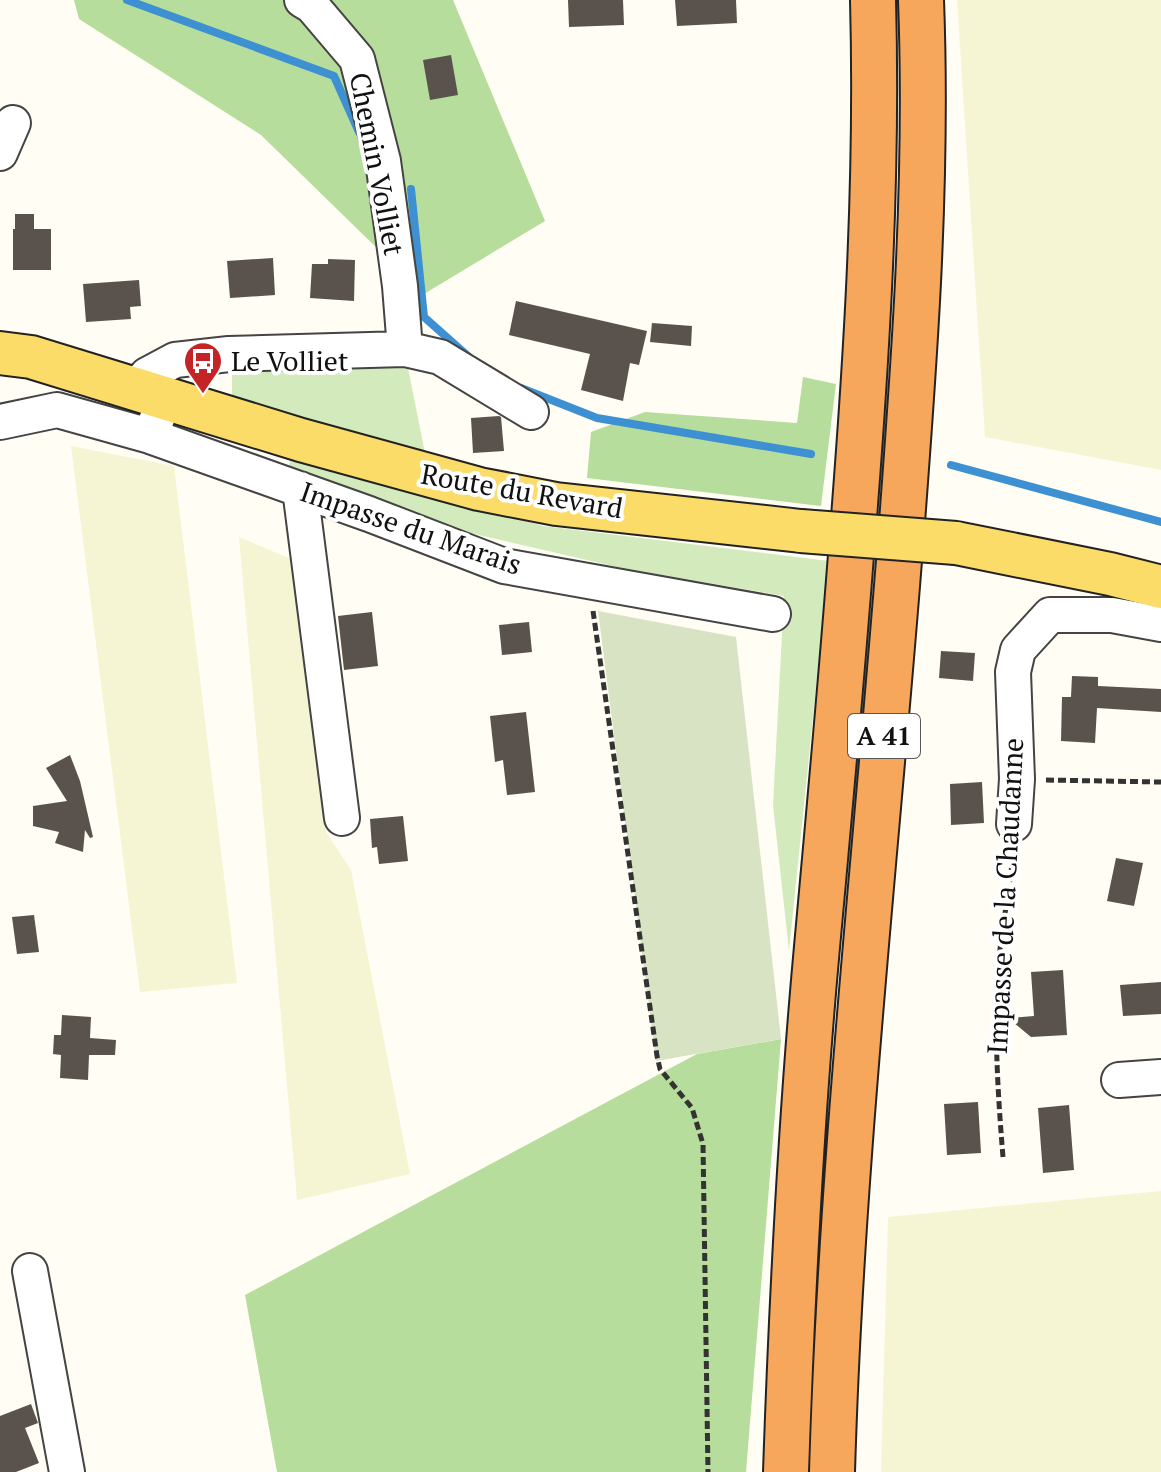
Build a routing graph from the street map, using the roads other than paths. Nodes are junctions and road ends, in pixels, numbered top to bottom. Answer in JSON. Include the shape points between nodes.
{"nodes":[{"id":1,"x":302,"y":0,"type":"edge"},
{"id":2,"x":873,"y":0,"type":"edge"},
{"id":3,"x":921,"y":0,"type":"edge"},
{"id":4,"x":405,"y":349,"type":"junction"},
{"id":5,"x":0,"y":353,"type":"edge"},
{"id":6,"x":0,"y":368,"type":"edge"},
{"id":7,"x":134,"y":387,"type":"junction"},
{"id":8,"x":531,"y":412,"type":"dead end"},
{"id":9,"x":0,"y":422,"type":"edge"},
{"id":10,"x":150,"y":436,"type":"junction"},
{"id":11,"x":300,"y":489,"type":"junction"},
{"id":12,"x":956,"y":543,"type":"junction"},
{"id":13,"x":1161,"y":564,"type":"edge"},
{"id":14,"x":1161,"y":587,"type":"edge"},
{"id":15,"x":773,"y":614,"type":"dead end"},
{"id":16,"x":1161,"y":624,"type":"edge"},
{"id":17,"x":342,"y":818,"type":"dead end"},
{"id":18,"x":1014,"y":824,"type":"road end"},
{"id":19,"x":1161,"y":1077,"type":"edge"},
{"id":20,"x":1119,"y":1080,"type":"dead end"},
{"id":21,"x":30,"y":1271,"type":"dead end"},
{"id":22,"x":67,"y":1472,"type":"edge"},
{"id":23,"x":786,"y":1472,"type":"edge"},
{"id":24,"x":832,"y":1472,"type":"edge"}],
"edges":[{"from":1,"to":4,"type":"street","name":"Chemin Volliet","via":[[357,59],[383,161]]},
{"from":2,"to":23,"type":"highway","number":"A 41","via":[[875,149],[866,373],[808,1054]]},
{"from":3,"to":24,"type":"highway","number":"A 41","via":[[912,394],[854,1079]]},
{"from":4,"to":7,"type":"street","via":[[175,360]]},
{"from":4,"to":8,"type":"street","via":[[440,357]]},
{"from":5,"to":7,"type":"main road","name":"Route du Revard"},
{"from":6,"to":7,"type":"main road","name":"Route du Revard"},
{"from":7,"to":10,"type":"street"},
{"from":7,"to":12,"type":"main road","name":"Route du Revard","bridge":true,"via":[[301,440],[479,489],[556,504]]},
{"from":9,"to":10,"type":"street","name":"Impasse du Marais","via":[[57,410]]},
{"from":10,"to":11,"type":"street","name":"Impasse du Marais"},
{"from":11,"to":15,"type":"street","name":"Impasse du Marais","via":[[504,566]]},
{"from":11,"to":17,"type":"street"},
{"from":12,"to":13,"type":"main road","name":"Route du Revard","via":[[1042,547]]},
{"from":12,"to":14,"type":"main road","name":"Route du Revard"},
{"from":16,"to":18,"type":"street","name":"Impasse de la Chaudanne","via":[[1112,615],[1050,615],[1018,650],[1013,672]]},
{"from":19,"to":20,"type":"street"},
{"from":21,"to":22,"type":"street"}]}
